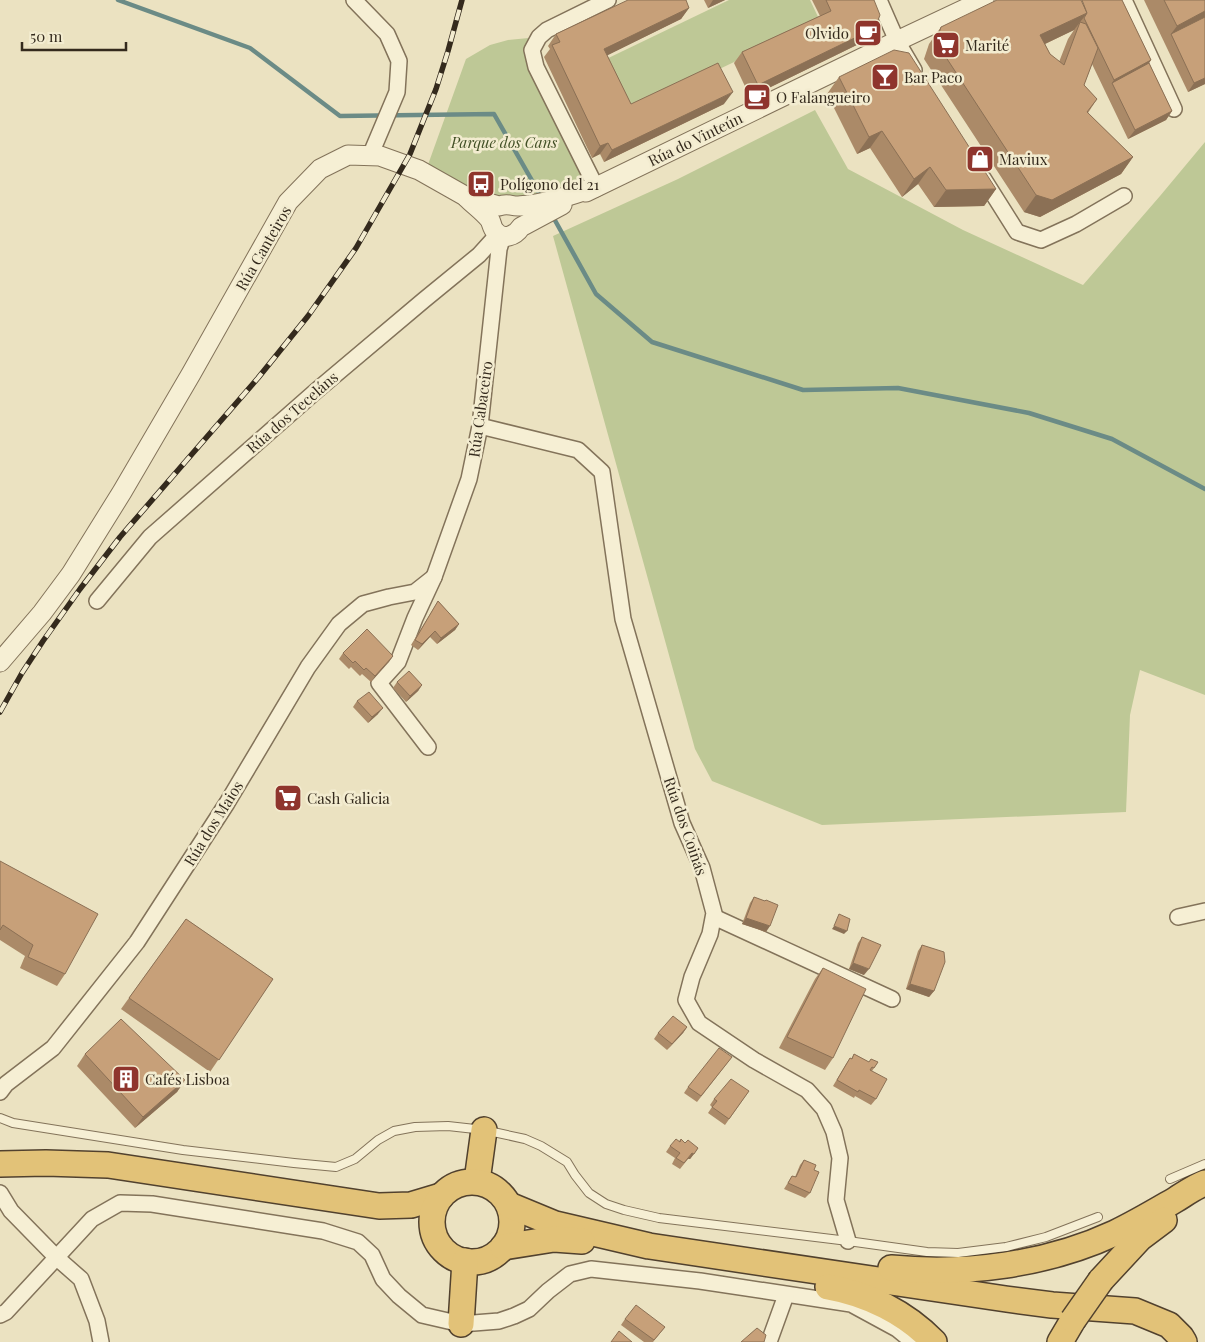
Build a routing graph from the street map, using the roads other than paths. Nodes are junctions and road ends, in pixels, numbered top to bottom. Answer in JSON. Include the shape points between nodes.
{"nodes":[{"id":1,"x":354,"y":0,"type":"edge"},
{"id":2,"x":608,"y":0,"type":"edge"},
{"id":3,"x":879,"y":0,"type":"edge"},
{"id":4,"x":984,"y":0,"type":"edge"},
{"id":5,"x":1124,"y":0,"type":"edge"},
{"id":6,"x":897,"y":40,"type":"junction"},
{"id":7,"x":922,"y":84,"type":"edge"},
{"id":8,"x":1174,"y":108,"type":"dead end"},
{"id":9,"x":370,"y":156,"type":"junction"},
{"id":10,"x":975,"y":166,"type":"edge"},
{"id":11,"x":596,"y":187,"type":"junction"},
{"id":12,"x":1124,"y":196,"type":"dead end"},
{"id":13,"x":501,"y":221,"type":"junction"},
{"id":14,"x":480,"y":426,"type":"junction"},
{"id":15,"x":434,"y":577,"type":"junction"},
{"id":16,"x":98,"y":601,"type":"dead end"},
{"id":17,"x":0,"y":662,"type":"edge"},
{"id":18,"x":428,"y":747,"type":"dead end"},
{"id":19,"x":1205,"y":911,"type":"edge"},
{"id":20,"x":714,"y":917,"type":"junction"},
{"id":21,"x":1178,"y":917,"type":"dead end"},
{"id":22,"x":892,"y":999,"type":"dead end"},
{"id":23,"x":0,"y":1092,"type":"edge"},
{"id":24,"x":0,"y":1118,"type":"edge"},
{"id":25,"x":484,"y":1130,"type":"junction"},
{"id":26,"x":0,"y":1164,"type":"edge"},
{"id":27,"x":1205,"y":1164,"type":"edge"},
{"id":28,"x":1170,"y":1179,"type":"dead end"},
{"id":29,"x":476,"y":1181,"type":"junction"},
{"id":30,"x":1205,"y":1183,"type":"edge"},
{"id":31,"x":0,"y":1193,"type":"edge"},
{"id":32,"x":1205,"y":1195,"type":"edge"},
{"id":33,"x":441,"y":1196,"type":"junction"},
{"id":34,"x":509,"y":1205,"type":"junction"},
{"id":35,"x":379,"y":1206,"type":"junction"},
{"id":36,"x":1098,"y":1217,"type":"dead end"},
{"id":37,"x":433,"y":1232,"type":"junction"},
{"id":38,"x":848,"y":1241,"type":"junction"},
{"id":39,"x":649,"y":1246,"type":"junction"},
{"id":40,"x":503,"y":1247,"type":"junction"},
{"id":41,"x":685,"y":1252,"type":"junction"},
{"id":42,"x":57,"y":1258,"type":"junction"},
{"id":43,"x":465,"y":1261,"type":"junction"},
{"id":44,"x":786,"y":1295,"type":"junction"},
{"id":45,"x":0,"y":1315,"type":"edge"},
{"id":46,"x":460,"y":1324,"type":"junction"},
{"id":47,"x":1070,"y":1331,"type":"edge"},
{"id":48,"x":101,"y":1342,"type":"edge"},
{"id":49,"x":769,"y":1342,"type":"edge"},
{"id":50,"x":913,"y":1342,"type":"edge"},
{"id":51,"x":934,"y":1342,"type":"edge"},
{"id":52,"x":1060,"y":1342,"type":"edge"},
{"id":53,"x":1184,"y":1342,"type":"edge"}],
"edges":[{"from":1,"to":9,"type":"street","via":[[387,34],[399,61],[397,92]]},
{"from":2,"to":11,"type":"street","via":[[547,30],[532,50],[536,67]]},
{"from":3,"to":6,"type":"street"},
{"from":4,"to":6,"type":"street","name":"Rúa do Vinteún"},
{"from":5,"to":8,"type":"street"},
{"from":6,"to":7,"type":"street"},
{"from":6,"to":11,"type":"street","name":"Rúa do Vinteún"},
{"from":9,"to":13,"type":"street","name":"Rúa Canteiros","via":[[380,156],[419,170],[466,196]]},
{"from":9,"to":17,"type":"street","name":"Rúa Canteiros","via":[[348,155],[320,169],[288,202],[127,484],[71,574]]},
{"from":10,"to":12,"type":"street","via":[[1017,232],[1041,240]]},
{"from":11,"to":13,"type":"street"},
{"from":11,"to":13,"type":"street","via":[[512,236]]},
{"from":13,"to":14,"type":"street","name":"Rúa Cabaceiro"},
{"from":13,"to":16,"type":"street","name":"Rúa dos Teceláns","via":[[479,255],[323,385],[150,537]]},
{"from":14,"to":15,"type":"street","name":"Rúa Cabaceiro","via":[[468,479]]},
{"from":14,"to":20,"type":"street","name":"Rúa dos Coiñás","via":[[578,450],[602,472],[624,619],[682,823],[702,868]]},
{"from":15,"to":18,"type":"street","name":"Rúa Cabaceiro","via":[[398,662],[379,683]]},
{"from":15,"to":23,"type":"street","name":"Rúa dos Maios","via":[[416,592],[363,604],[339,624],[308,667],[227,803],[137,942],[53,1048]]},
{"from":19,"to":21,"type":"street"},
{"from":20,"to":22,"type":"street"},
{"from":20,"to":38,"type":"street","name":"Rúa dos Coiñás","via":[[686,1000],[699,1023],[807,1090],[824,1109],[840,1158],[836,1200]]},
{"from":24,"to":25,"type":"lane","via":[[13,1124],[183,1150],[336,1167],[355,1159],[394,1131],[448,1126]]},
{"from":25,"to":29,"type":"highway"},
{"from":25,"to":38,"type":"lane","via":[[541,1146],[567,1162],[589,1192],[606,1204],[624,1210],[659,1218]]},
{"from":26,"to":35,"type":"highway","via":[[108,1165]]},
{"from":27,"to":28,"type":"lane"},
{"from":29,"to":33,"type":"highway","via":[[450,1188]]},
{"from":29,"to":34,"type":"highway","via":[[493,1188]]},
{"from":30,"to":41,"type":"highway","via":[[1114,1233],[1065,1252],[1020,1263],[964,1269],[907,1269],[772,1254]]},
{"from":31,"to":42,"type":"street","via":[[11,1212]]},
{"from":32,"to":47,"type":"highway","bridge":true,"via":[[1177,1210],[1140,1238],[1101,1280]]},
{"from":33,"to":35,"type":"highway","via":[[411,1205]]},
{"from":33,"to":37,"type":"highway","via":[[432,1214]]},
{"from":34,"to":39,"type":"highway","via":[[555,1224]]},
{"from":34,"to":40,"type":"highway","via":[[512,1226]]},
{"from":35,"to":37,"type":"highway"},
{"from":36,"to":38,"type":"lane","via":[[1046,1237],[1006,1247],[958,1253]]},
{"from":37,"to":43,"type":"highway","via":[[444,1251]]},
{"from":39,"to":40,"type":"highway","via":[[554,1239]]},
{"from":39,"to":41,"type":"highway"},
{"from":40,"to":43,"type":"highway","via":[[492,1257]]},
{"from":41,"to":51,"type":"highway","via":[[768,1276],[847,1290],[886,1305]]},
{"from":41,"to":53,"type":"highway","via":[[1052,1305],[1135,1311],[1169,1325]]},
{"from":42,"to":45,"type":"street"},
{"from":42,"to":46,"type":"street","via":[[92,1219],[120,1203],[152,1204],[323,1231],[358,1242],[372,1255],[383,1279],[422,1315]]},
{"from":42,"to":48,"type":"street","via":[[81,1279],[97,1321]]},
{"from":43,"to":46,"type":"highway"},
{"from":44,"to":46,"type":"street","via":[[700,1281],[591,1270],[570,1274],[529,1309],[514,1316],[499,1321]]},
{"from":44,"to":49,"type":"street"},
{"from":44,"to":50,"type":"street","via":[[851,1304],[897,1329]]},
{"from":47,"to":52,"type":"highway"}]}
